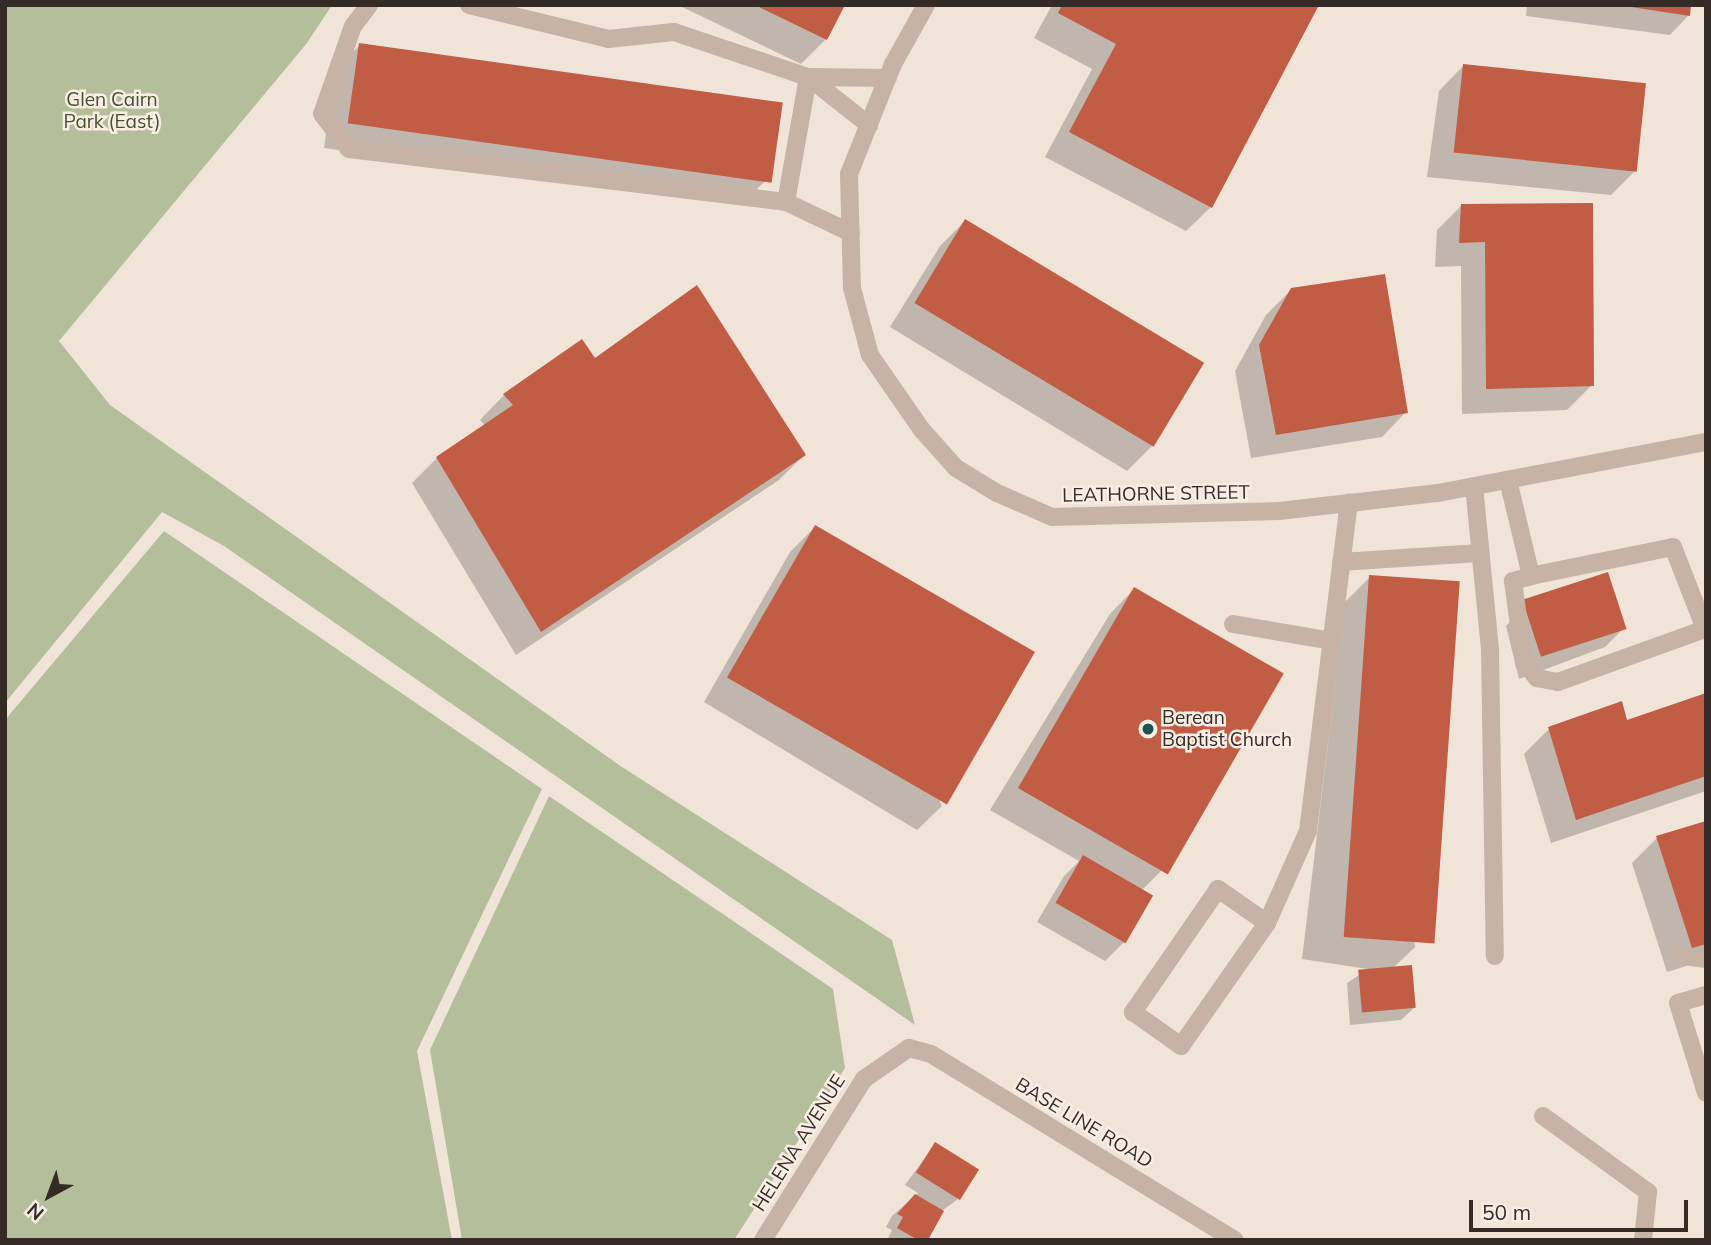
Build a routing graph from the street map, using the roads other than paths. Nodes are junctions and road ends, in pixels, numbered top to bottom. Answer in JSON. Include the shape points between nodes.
{"nodes":[{"id":1,"x":369,"y":5,"type":"edge"},
{"id":2,"x":469,"y":5,"type":"edge"},
{"id":3,"x":926,"y":5,"type":"edge"},
{"id":4,"x":808,"y":78,"type":"junction"},
{"id":5,"x":888,"y":78,"type":"junction"},
{"id":6,"x":869,"y":125,"type":"junction"},
{"id":7,"x":786,"y":202,"type":"junction"},
{"id":8,"x":851,"y":233,"type":"junction"},
{"id":9,"x":1706,"y":443,"type":"edge"},
{"id":10,"x":1508,"y":480,"type":"junction"},
{"id":11,"x":1474,"y":486,"type":"junction"},
{"id":12,"x":1349,"y":503,"type":"junction"},
{"id":13,"x":1479,"y":552,"type":"junction"},
{"id":14,"x":1341,"y":562,"type":"junction"},
{"id":15,"x":1531,"y":576,"type":"junction"},
{"id":16,"x":1233,"y":624,"type":"dead end"},
{"id":17,"x":1332,"y":641,"type":"junction"},
{"id":18,"x":1267,"y":923,"type":"junction"},
{"id":19,"x":1684,"y":956,"type":"dead end"},
{"id":20,"x":1495,"y":957,"type":"dead end"},
{"id":21,"x":1706,"y":959,"type":"edge"},
{"id":22,"x":1706,"y":995,"type":"edge"},
{"id":23,"x":909,"y":1048,"type":"joint"},
{"id":24,"x":1706,"y":1093,"type":"edge"},
{"id":25,"x":1543,"y":1116,"type":"dead end"},
{"id":26,"x":763,"y":1240,"type":"edge"},
{"id":27,"x":1235,"y":1240,"type":"edge"},
{"id":28,"x":1643,"y":1240,"type":"edge"}],
"edges":[{"from":1,"to":7,"type":"street","via":[[353,26],[321,114],[349,149]]},
{"from":2,"to":4,"type":"street","via":[[608,39],[674,32]]},
{"from":3,"to":5,"type":"street","name":"LEATHORNE STREET"},
{"from":4,"to":5,"type":"street"},
{"from":4,"to":6,"type":"street"},
{"from":4,"to":7,"type":"street"},
{"from":5,"to":6,"type":"street","name":"LEATHORNE STREET"},
{"from":6,"to":8,"type":"street","name":"LEATHORNE STREET","via":[[849,174]]},
{"from":7,"to":8,"type":"street"},
{"from":8,"to":12,"type":"street","name":"LEATHORNE STREET","via":[[852,288],[870,355],[922,430],[956,468],[997,493],[1052,517],[1279,512]]},
{"from":9,"to":10,"type":"street","name":"LEATHORNE STREET"},
{"from":10,"to":11,"type":"street","name":"LEATHORNE STREET"},
{"from":10,"to":15,"type":"street"},
{"from":11,"to":12,"type":"street","name":"LEATHORNE STREET"},
{"from":11,"to":13,"type":"street"},
{"from":12,"to":14,"type":"street"},
{"from":13,"to":14,"type":"street"},
{"from":13,"to":20,"type":"street","via":[[1490,650]]},
{"from":14,"to":17,"type":"street"},
{"from":15,"to":15,"type":"street","via":[[1513,581],[1524,662],[1537,678],[1558,682],[1705,629],[1673,547]]},
{"from":16,"to":17,"type":"street"},
{"from":17,"to":18,"type":"street","via":[[1308,831]]},
{"from":18,"to":18,"type":"street","via":[[1181,1046],[1133,1012],[1218,889]]},
{"from":19,"to":21,"type":"street"},
{"from":22,"to":24,"type":"street","via":[[1678,1003]]},
{"from":23,"to":26,"type":"street","name":"HELENA AVENUE","via":[[864,1079]]},
{"from":23,"to":27,"type":"street","name":"BASE LINE ROAD","via":[[931,1054]]},
{"from":25,"to":28,"type":"street","via":[[1648,1192]]}]}
